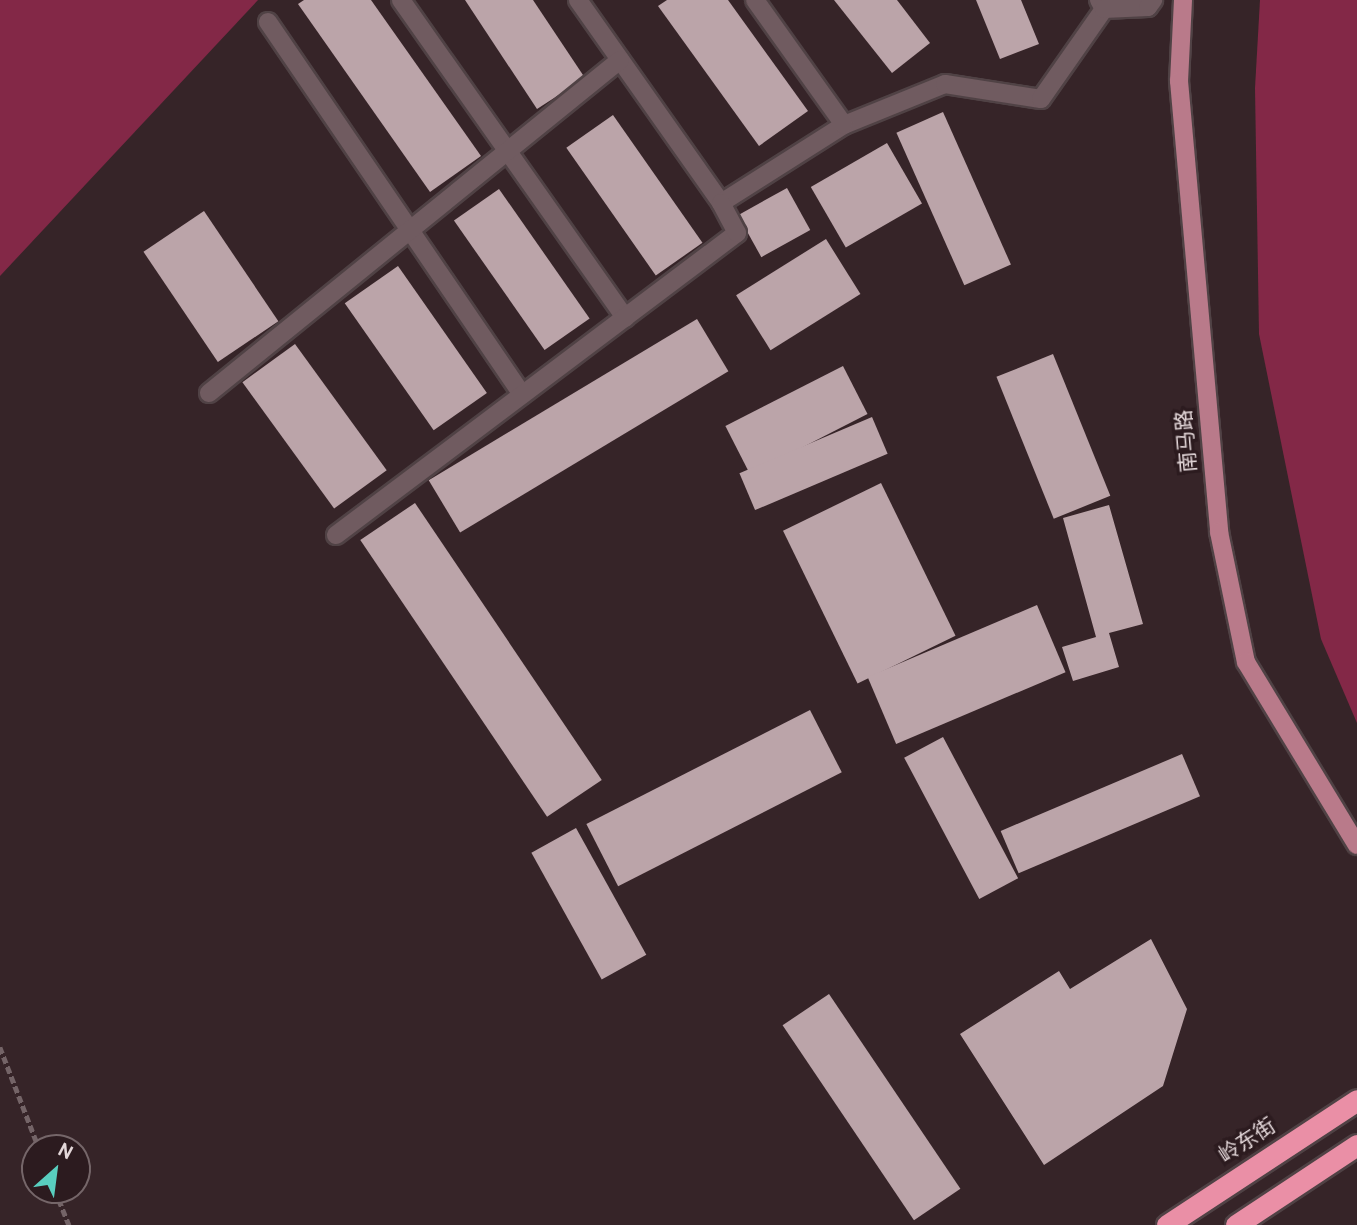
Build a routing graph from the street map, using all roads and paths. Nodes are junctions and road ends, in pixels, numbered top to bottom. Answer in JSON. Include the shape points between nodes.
{"nodes":[{"id":1,"x":401,"y":0,"type":"edge"},
{"id":2,"x":578,"y":0,"type":"edge"},
{"id":3,"x":755,"y":0,"type":"edge"},
{"id":4,"x":1153,"y":0,"type":"edge"},
{"id":5,"x":1183,"y":0,"type":"edge"},
{"id":6,"x":1101,"y":5,"type":"edge"},
{"id":7,"x":268,"y":22,"type":"dead end"},
{"id":8,"x":620,"y":60,"type":"junction"},
{"id":9,"x":844,"y":125,"type":"junction"},
{"id":10,"x":506,"y":152,"type":"junction"},
{"id":11,"x":721,"y":203,"type":"junction"},
{"id":12,"x":408,"y":232,"type":"junction"},
{"id":13,"x":625,"y":317,"type":"junction"},
{"id":14,"x":209,"y":393,"type":"dead end"},
{"id":15,"x":522,"y":395,"type":"junction"},
{"id":16,"x":336,"y":535,"type":"dead end"},
{"id":17,"x":1357,"y":845,"type":"edge"},
{"id":18,"x":0,"y":1048,"type":"edge"},
{"id":19,"x":1357,"y":1100,"type":"edge"},
{"id":20,"x":34,"y":1134,"type":"edge"},
{"id":21,"x":1357,"y":1145,"type":"edge"},
{"id":22,"x":61,"y":1204,"type":"edge"},
{"id":23,"x":69,"y":1225,"type":"edge"},
{"id":24,"x":1167,"y":1225,"type":"edge"},
{"id":25,"x":1236,"y":1225,"type":"edge"}],
"edges":[{"from":1,"to":10,"type":"street"},
{"from":2,"to":8,"type":"street"},
{"from":3,"to":9,"type":"street"},
{"from":4,"to":6,"type":"street","via":[[1148,7]]},
{"from":5,"to":17,"type":"main road","name":"南马路","via":[[1179,81],[1221,545],[1246,662]]},
{"from":6,"to":9,"type":"street","via":[[1041,99],[945,84]]},
{"from":7,"to":12,"type":"street"},
{"from":8,"to":10,"type":"street"},
{"from":8,"to":11,"type":"street"},
{"from":9,"to":11,"type":"street"},
{"from":10,"to":12,"type":"street"},
{"from":10,"to":13,"type":"street"},
{"from":11,"to":13,"type":"street","via":[[737,233]]},
{"from":12,"to":14,"type":"street"},
{"from":12,"to":15,"type":"street"},
{"from":13,"to":15,"type":"street"},
{"from":15,"to":16,"type":"street"},
{"from":18,"to":20,"type":"path"},
{"from":19,"to":24,"type":"highway","name":"岭东街"},
{"from":21,"to":25,"type":"highway"},
{"from":22,"to":23,"type":"path"}]}
